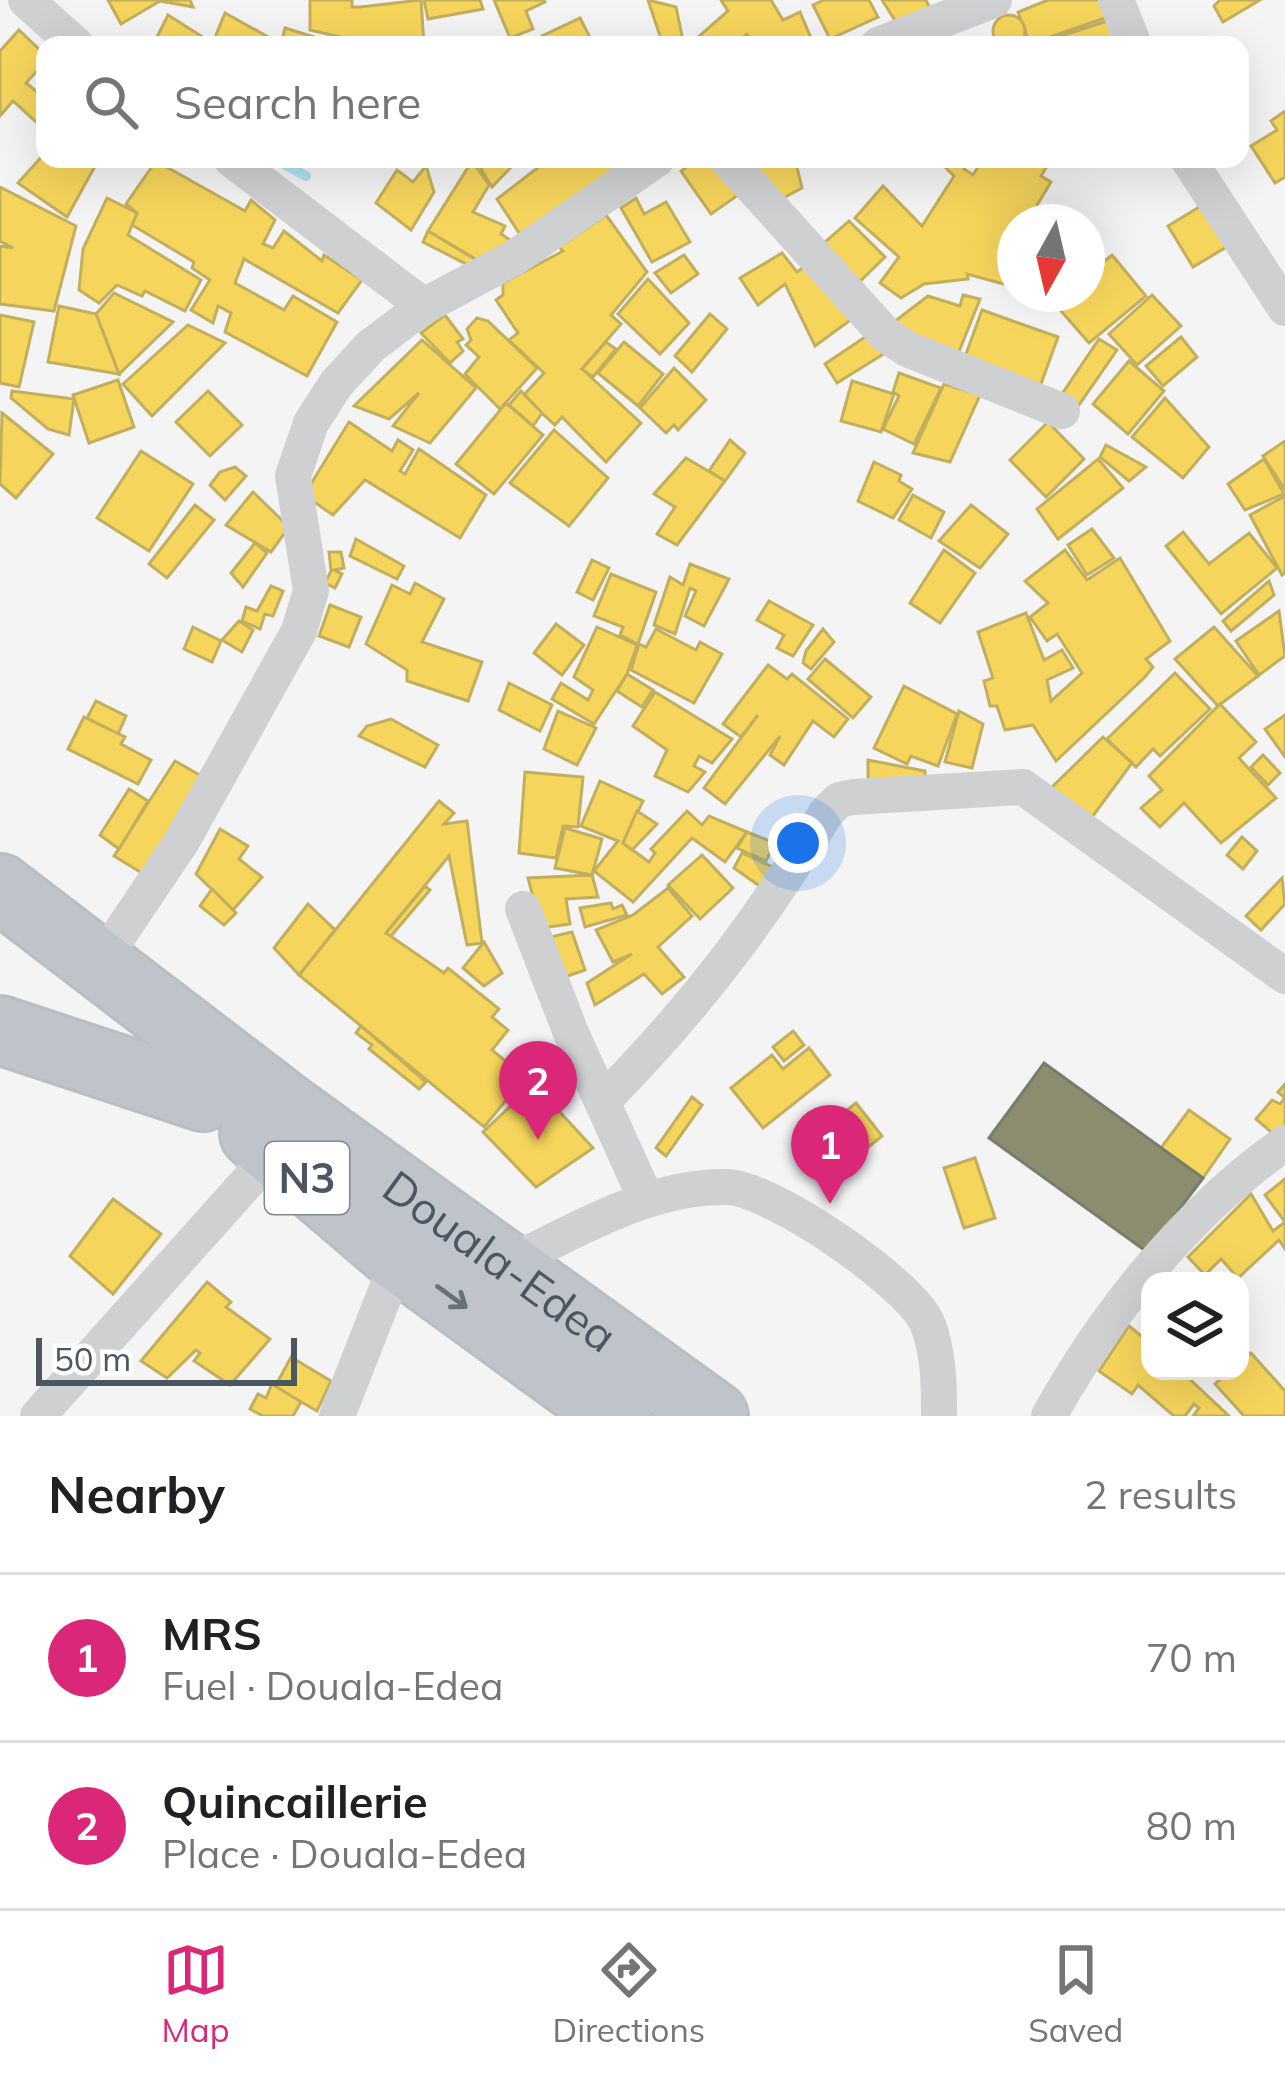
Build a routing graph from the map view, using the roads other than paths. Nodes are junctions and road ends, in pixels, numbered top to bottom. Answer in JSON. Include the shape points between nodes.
{"nodes":[{"id":1,"x":26,"y":0,"type":"edge"},
{"id":2,"x":994,"y":0,"type":"edge"},
{"id":3,"x":1116,"y":0,"type":"edge"},
{"id":4,"x":66,"y":36,"type":"edge"},
{"id":5,"x":901,"y":36,"type":"edge"},
{"id":6,"x":1130,"y":36,"type":"edge"},
{"id":7,"x":243,"y":168,"type":"edge"},
{"id":8,"x":644,"y":168,"type":"edge"},
{"id":9,"x":735,"y":168,"type":"edge"},
{"id":10,"x":1195,"y":168,"type":"edge"},
{"id":11,"x":424,"y":306,"type":"junction"},
{"id":12,"x":1285,"y":308,"type":"edge"},
{"id":13,"x":1062,"y":411,"type":"dead end"},
{"id":14,"x":0,"y":888,"type":"edge"},
{"id":15,"x":523,"y":909,"type":"dead end"},
{"id":16,"x":0,"y":936,"type":"edge"},
{"id":17,"x":98,"y":966,"type":"junction"},
{"id":18,"x":1285,"y":976,"type":"edge"},
{"id":19,"x":0,"y":1030,"type":"edge"},
{"id":20,"x":203,"y":1096,"type":"junction"},
{"id":21,"x":602,"y":1102,"type":"junction"},
{"id":22,"x":1285,"y":1143,"type":"edge"},
{"id":23,"x":276,"y":1150,"type":"junction"},
{"id":24,"x":646,"y":1199,"type":"junction"},
{"id":25,"x":399,"y":1258,"type":"junction"},
{"id":26,"x":503,"y":1265,"type":"junction"},
{"id":27,"x":512,"y":1341,"type":"junction"},
{"id":28,"x":38,"y":1416,"type":"edge"},
{"id":29,"x":337,"y":1416,"type":"edge"},
{"id":30,"x":572,"y":1416,"type":"edge"},
{"id":31,"x":616,"y":1416,"type":"edge"},
{"id":32,"x":714,"y":1416,"type":"edge"},
{"id":33,"x":939,"y":1416,"type":"edge"},
{"id":34,"x":1048,"y":1416,"type":"edge"}],
"edges":[{"from":1,"to":4,"type":"street"},
{"from":2,"to":5,"type":"street"},
{"from":3,"to":6,"type":"street"},
{"from":7,"to":11,"type":"street"},
{"from":8,"to":11,"type":"street","via":[[514,259]]},
{"from":9,"to":13,"type":"street","via":[[886,335]]},
{"from":10,"to":12,"type":"street"},
{"from":11,"to":17,"type":"street","via":[[371,346],[311,423],[293,476],[311,591],[299,631],[182,841]]},
{"from":14,"to":17,"type":"highway","name":"Douala-Edea","number":"N3"},
{"from":15,"to":21,"type":"street"},
{"from":16,"to":20,"type":"highway","name":"Douala-Edea","number":"N3"},
{"from":17,"to":26,"type":"highway","name":"Douala-Edea","number":"N3"},
{"from":18,"to":21,"type":"street","via":[[1023,787],[853,797],[826,814],[757,926]]},
{"from":19,"to":20,"type":"highway"},
{"from":20,"to":23,"type":"highway","name":"Douala-Edea","number":"N3"},
{"from":21,"to":24,"type":"street"},
{"from":22,"to":34,"type":"street","via":[[1238,1176],[1161,1257]]},
{"from":23,"to":25,"type":"highway","name":"Douala-Edea","number":"N3"},
{"from":23,"to":28,"type":"street"},
{"from":24,"to":26,"type":"street"},
{"from":24,"to":33,"type":"street","via":[[730,1187],[786,1207],[843,1241],[927,1321]]},
{"from":25,"to":27,"type":"highway","name":"Douala-Edea","number":"N3","one_way":true},
{"from":25,"to":29,"type":"street"},
{"from":26,"to":32,"type":"highway","name":"Douala-Edea","number":"N3"},
{"from":27,"to":30,"type":"highway"},
{"from":27,"to":31,"type":"highway","name":"Douala-Edea","number":"N3"}]}
